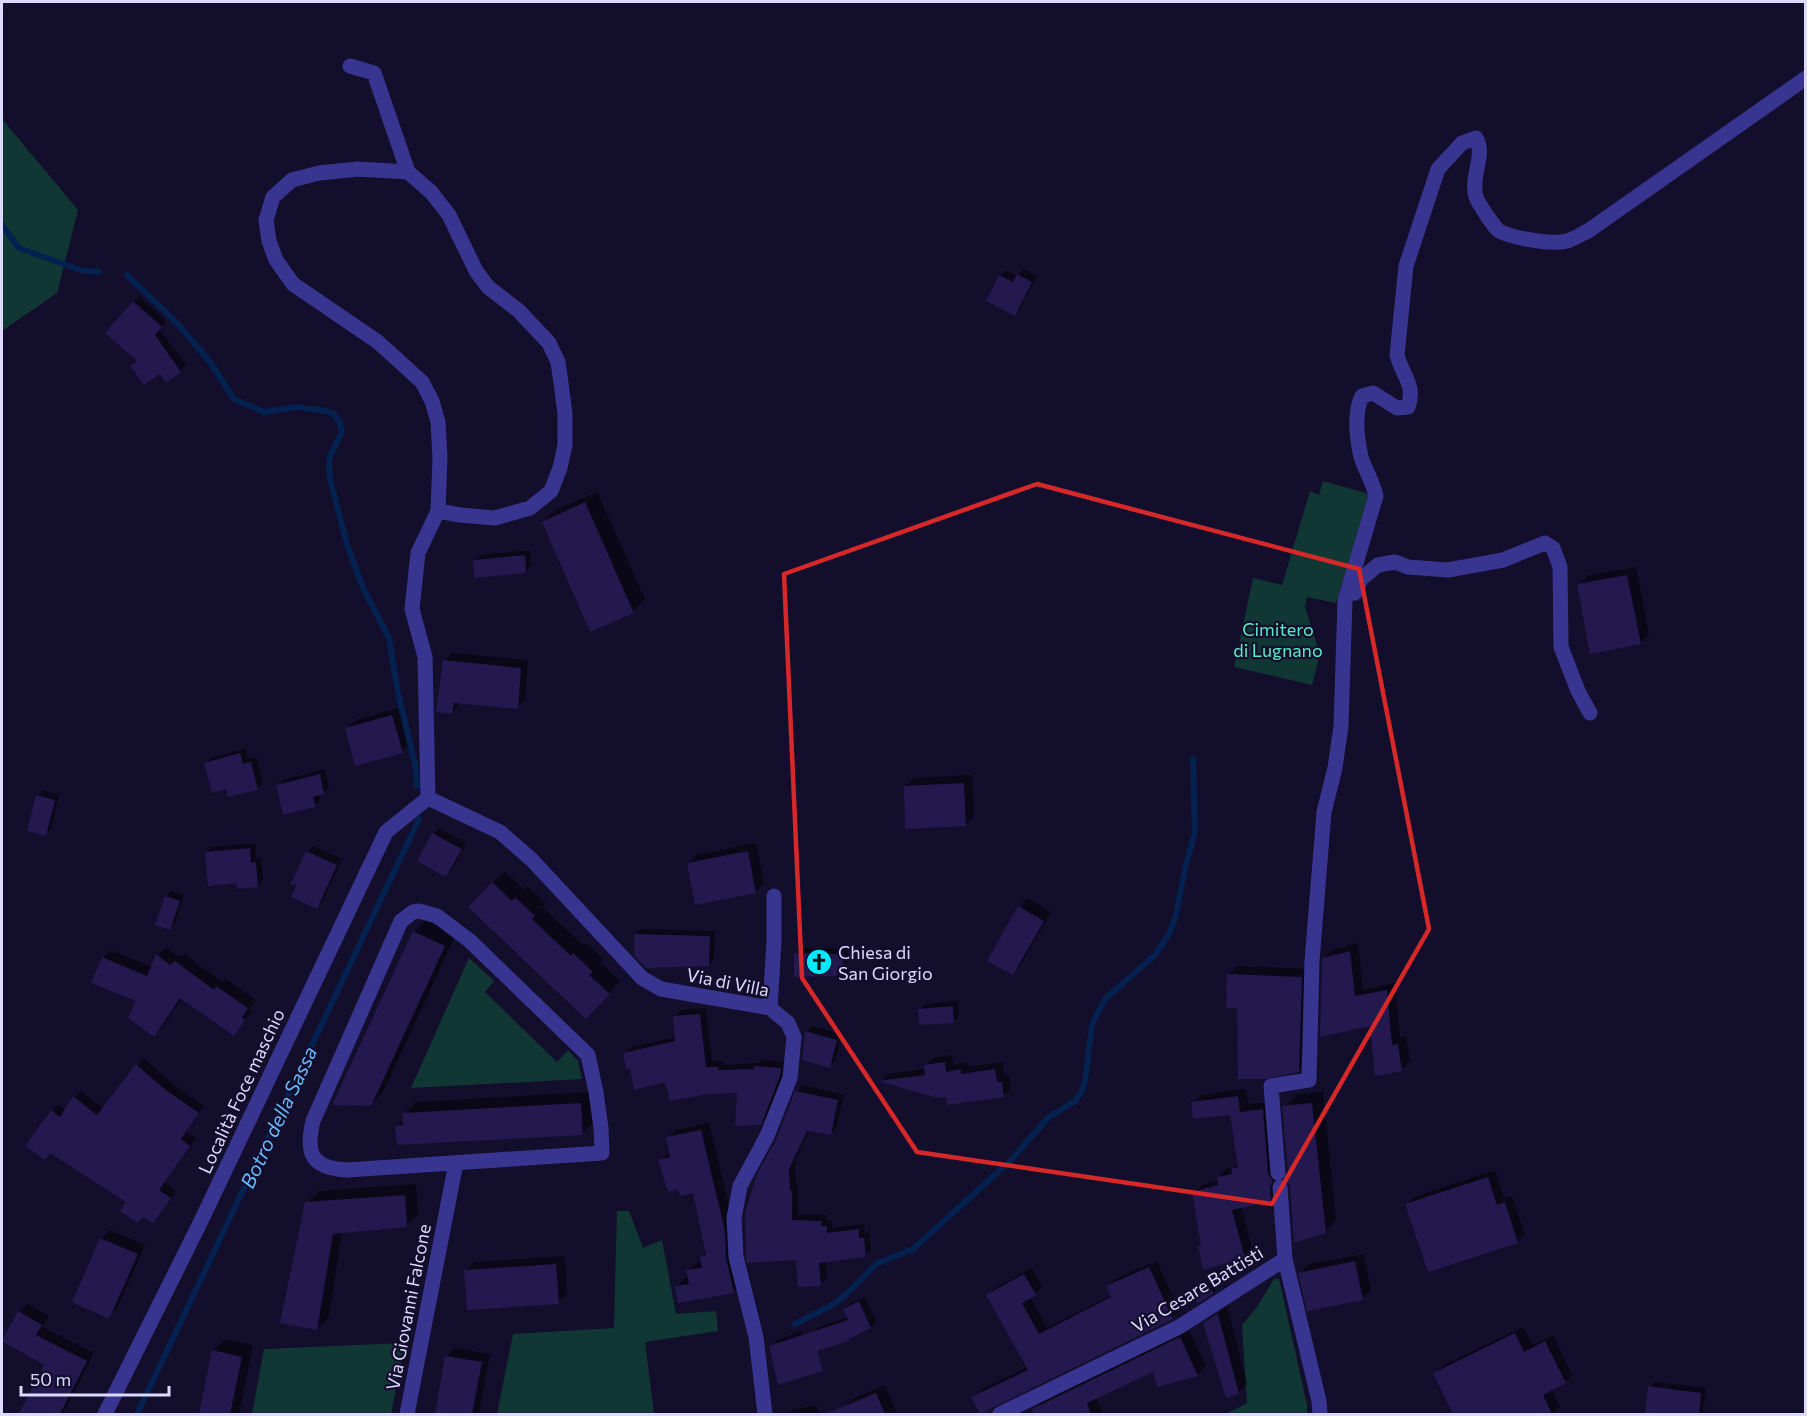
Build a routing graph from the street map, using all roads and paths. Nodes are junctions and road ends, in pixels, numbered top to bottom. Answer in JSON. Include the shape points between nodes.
{"nodes":[{"id":1,"x":350,"y":66,"type":"dead end"},
{"id":2,"x":1806,"y":78,"type":"edge"},
{"id":3,"x":408,"y":172,"type":"junction"},
{"id":4,"x":438,"y":511,"type":"junction"},
{"id":5,"x":1344,"y":621,"type":"junction"},
{"id":6,"x":1590,"y":713,"type":"dead end"},
{"id":7,"x":428,"y":798,"type":"junction"},
{"id":8,"x":774,"y":896,"type":"dead end"},
{"id":9,"x":770,"y":1008,"type":"junction"},
{"id":10,"x":456,"y":1163,"type":"junction"},
{"id":11,"x":1284,"y":1259,"type":"junction"},
{"id":12,"x":105,"y":1414,"type":"edge"},
{"id":13,"x":407,"y":1414,"type":"edge"},
{"id":14,"x":765,"y":1414,"type":"edge"},
{"id":15,"x":1000,"y":1414,"type":"edge"},
{"id":16,"x":1320,"y":1414,"type":"edge"}],
"edges":[{"from":1,"to":3,"type":"street","via":[[374,73]]},
{"from":2,"to":5,"type":"street","via":[[1588,231],[1566,241],[1523,240],[1498,230],[1476,198],[1476,138],[1462,143],[1438,169],[1406,266],[1397,355],[1412,396],[1408,407],[1397,408],[1373,393],[1362,396],[1358,404],[1362,458],[1376,496],[1345,600]]},
{"from":3,"to":4,"type":"street","via":[[449,215],[488,287],[519,311],[549,343],[558,362],[565,414],[560,468],[551,491],[530,508],[495,518]]},
{"from":3,"to":4,"type":"street","via":[[358,170],[292,180],[273,197],[266,220],[268,241],[276,260],[293,284],[378,342],[422,382],[438,422]]},
{"from":4,"to":7,"type":"street","via":[[418,553],[412,609],[425,657]]},
{"from":5,"to":6,"type":"street","via":[[1361,579],[1378,565],[1395,562],[1408,567],[1448,570],[1503,560],[1545,543],[1553,548],[1560,567],[1561,648]]},
{"from":5,"to":11,"type":"street","name":"Via Cesare Battisti","via":[[1341,726],[1324,812],[1312,961],[1309,1080],[1271,1086]]},
{"from":7,"to":9,"type":"street","name":"Via di Villa","via":[[500,832],[653,985]]},
{"from":7,"to":12,"type":"street","name":"Località Foce maschio","via":[[386,832]]},
{"from":8,"to":9,"type":"street"},
{"from":9,"to":14,"type":"street","name":"Via di Villa","via":[[788,1023],[794,1037],[790,1078],[767,1136],[740,1186],[734,1234],[756,1336]]},
{"from":10,"to":10,"type":"street","via":[[329,1169],[315,1160],[309,1141],[313,1121],[401,921],[412,912],[437,916],[470,941],[588,1055],[598,1104],[602,1153]]},
{"from":10,"to":13,"type":"street","name":"Via Giovanni Falcone"},
{"from":11,"to":15,"type":"street","name":"Via Cesare Battisti","via":[[1179,1327]]},
{"from":11,"to":16,"type":"street"}]}
